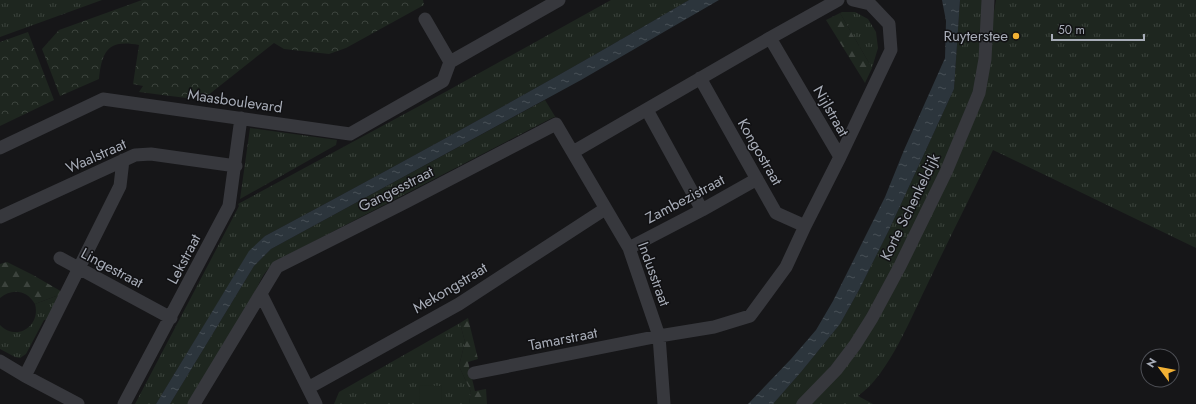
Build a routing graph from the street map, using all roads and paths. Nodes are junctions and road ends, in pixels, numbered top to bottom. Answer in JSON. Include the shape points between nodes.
{"nodes":[{"id":1,"x":560,"y":0,"type":"edge"},
{"id":2,"x":838,"y":0,"type":"edge"},
{"id":3,"x":853,"y":0,"type":"edge"},
{"id":4,"x":988,"y":0,"type":"edge"},
{"id":5,"x":425,"y":19,"type":"dead end"},
{"id":6,"x":770,"y":38,"type":"junction"},
{"id":7,"x":450,"y":62,"type":"junction"},
{"id":8,"x":700,"y":78,"type":"junction"},
{"id":9,"x":647,"y":110,"type":"junction"},
{"id":10,"x":241,"y":118,"type":"junction"},
{"id":11,"x":556,"y":124,"type":"joint"},
{"id":12,"x":0,"y":148,"type":"edge"},
{"id":13,"x":573,"y":152,"type":"junction"},
{"id":14,"x":840,"y":157,"type":"junction"},
{"id":15,"x":123,"y":160,"type":"junction"},
{"id":16,"x":236,"y":166,"type":"junction"},
{"id":17,"x":756,"y":179,"type":"junction"},
{"id":18,"x":605,"y":209,"type":"junction"},
{"id":19,"x":702,"y":210,"type":"junction"},
{"id":20,"x":0,"y":217,"type":"edge"},
{"id":21,"x":805,"y":226,"type":"junction"},
{"id":22,"x":629,"y":248,"type":"junction"},
{"id":23,"x":60,"y":258,"type":"dead end"},
{"id":24,"x":78,"y":268,"type":"junction"},
{"id":25,"x":261,"y":294,"type":"junction"},
{"id":26,"x":171,"y":318,"type":"junction"},
{"id":27,"x":659,"y":336,"type":"junction"},
{"id":28,"x":0,"y":361,"type":"edge"},
{"id":29,"x":474,"y":372,"type":"dead end"},
{"id":30,"x":25,"y":376,"type":"junction"},
{"id":31,"x":308,"y":388,"type":"junction"},
{"id":32,"x":78,"y":404,"type":"edge"},
{"id":33,"x":124,"y":404,"type":"edge"},
{"id":34,"x":194,"y":404,"type":"edge"},
{"id":35,"x":316,"y":404,"type":"edge"},
{"id":36,"x":664,"y":404,"type":"edge"},
{"id":37,"x":803,"y":404,"type":"edge"}],
"edges":[{"from":1,"to":7,"type":"street"},
{"from":2,"to":6,"type":"street"},
{"from":3,"to":14,"type":"street","via":[[870,4],[889,24],[891,50]]},
{"from":4,"to":37,"type":"street","name":"Korte Schenkeldijk","via":[[985,59],[979,93],[946,172],[872,318],[846,357]]},
{"from":5,"to":7,"type":"street"},
{"from":6,"to":8,"type":"street"},
{"from":6,"to":14,"type":"street","name":"Nijlstraat"},
{"from":7,"to":10,"type":"street","name":"Maasboulevard","via":[[443,81],[350,134]]},
{"from":8,"to":9,"type":"street"},
{"from":8,"to":17,"type":"street","name":"Kongostraat"},
{"from":9,"to":13,"type":"street"},
{"from":9,"to":19,"type":"street"},
{"from":10,"to":12,"type":"street","name":"Maasboulevard","via":[[103,99]]},
{"from":10,"to":16,"type":"street","name":"Lekstraat"},
{"from":11,"to":13,"type":"street","name":"Indusstraat"},
{"from":11,"to":25,"type":"street","name":"Gangesstraat","via":[[277,267]]},
{"from":13,"to":18,"type":"street","name":"Indusstraat"},
{"from":14,"to":21,"type":"street","name":"Nijlstraat"},
{"from":15,"to":16,"type":"street","name":"Waalstraat","via":[[135,155],[151,154]]},
{"from":15,"to":20,"type":"street","name":"Waalstraat"},
{"from":15,"to":24,"type":"street","via":[[120,186]]},
{"from":16,"to":26,"type":"street","name":"Lekstraat","via":[[230,206]]},
{"from":17,"to":19,"type":"street","name":"Zambezistraat"},
{"from":17,"to":21,"type":"street","name":"Kongostraat","via":[[776,213]]},
{"from":18,"to":22,"type":"street","name":"Indusstraat"},
{"from":18,"to":31,"type":"street","name":"Mekongstraat","via":[[459,304]]},
{"from":19,"to":22,"type":"street","name":"Zambezistraat"},
{"from":21,"to":27,"type":"street","name":"Nijlstraat","via":[[786,267],[750,316],[714,327]]},
{"from":22,"to":27,"type":"street","name":"Indusstraat"},
{"from":23,"to":24,"type":"street","name":"Lingestraat"},
{"from":24,"to":26,"type":"street","name":"Lingestraat"},
{"from":24,"to":30,"type":"street"},
{"from":25,"to":31,"type":"street"},
{"from":25,"to":34,"type":"street","name":"Gangesstraat"},
{"from":26,"to":33,"type":"street","name":"Lekstraat"},
{"from":27,"to":29,"type":"street","name":"Tamarstraat"},
{"from":27,"to":36,"type":"street","name":"Indusstraat"},
{"from":28,"to":30,"type":"street"},
{"from":30,"to":32,"type":"street"},
{"from":31,"to":35,"type":"street"}]}
